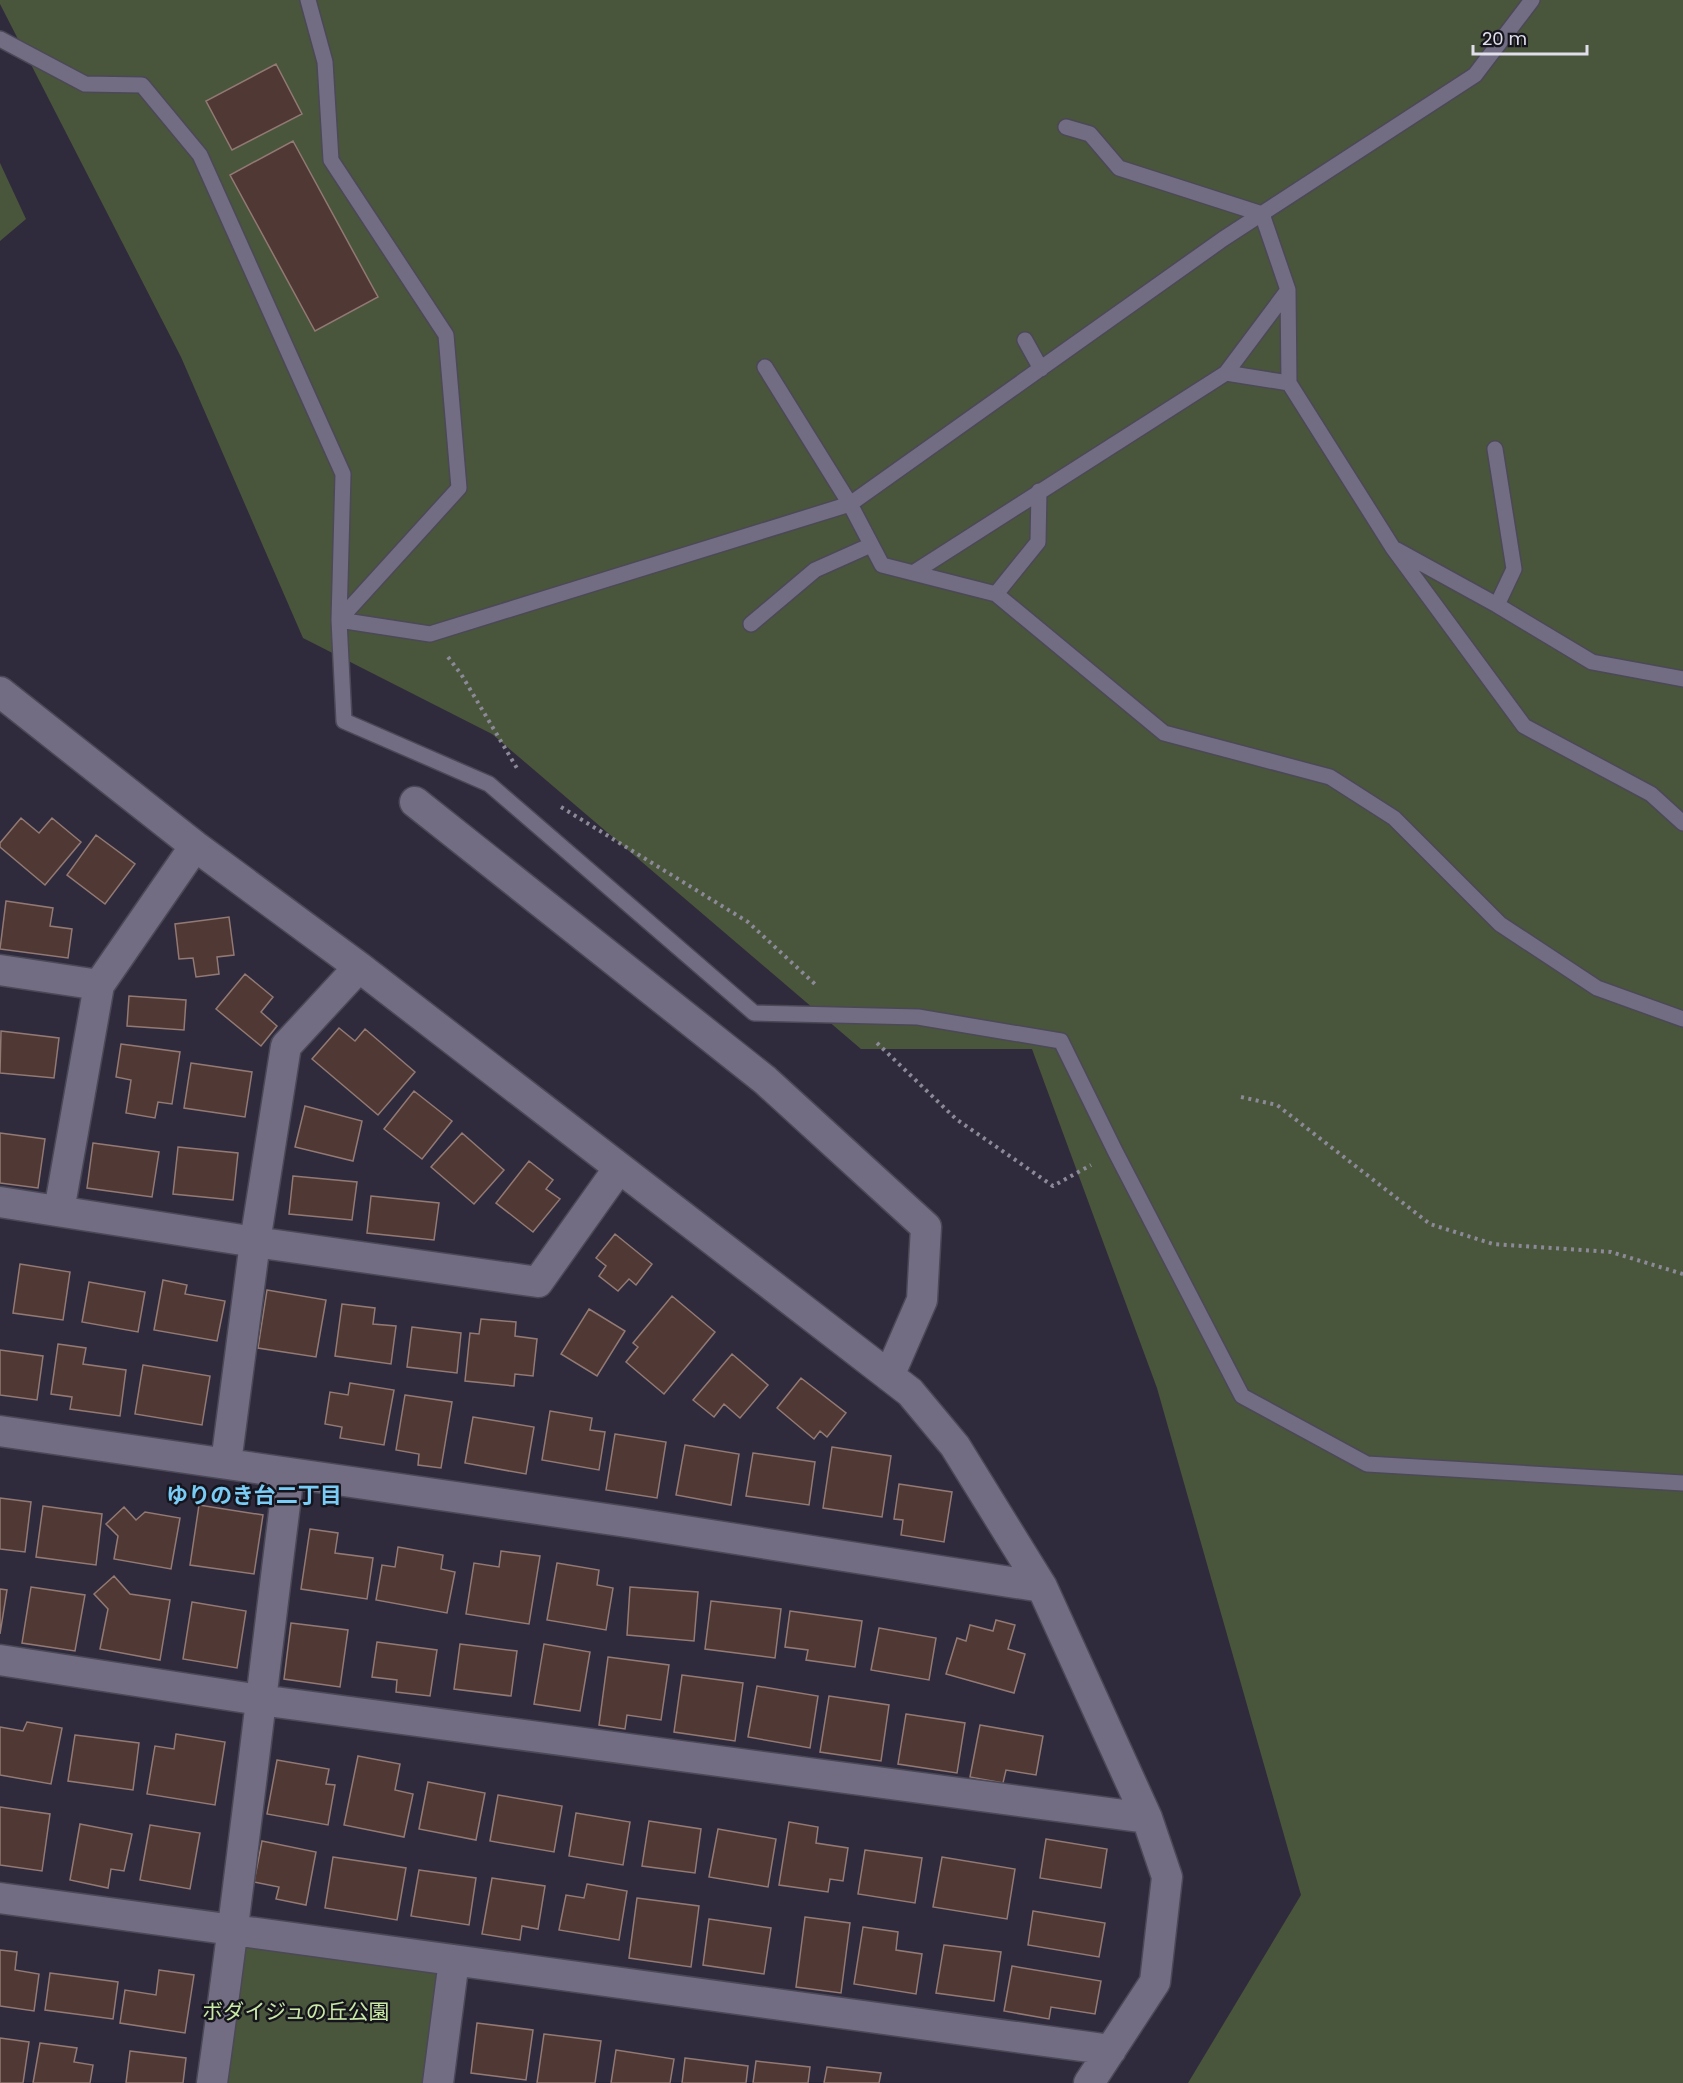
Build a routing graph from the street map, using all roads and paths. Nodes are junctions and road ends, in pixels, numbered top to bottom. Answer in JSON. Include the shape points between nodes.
{"nodes":[{"id":1,"x":308,"y":0,"type":"edge"},
{"id":2,"x":1532,"y":0,"type":"edge"},
{"id":3,"x":0,"y":39,"type":"edge"},
{"id":4,"x":1066,"y":127,"type":"dead end"},
{"id":5,"x":1262,"y":214,"type":"junction"},
{"id":6,"x":1288,"y":290,"type":"junction"},
{"id":7,"x":1024,"y":340,"type":"dead end"},
{"id":8,"x":765,"y":367,"type":"dead end"},
{"id":9,"x":1041,"y":369,"type":"junction"},
{"id":10,"x":1226,"y":372,"type":"junction"},
{"id":11,"x":1289,"y":383,"type":"junction"},
{"id":12,"x":1495,"y":449,"type":"dead end"},
{"id":13,"x":1039,"y":491,"type":"junction"},
{"id":14,"x":850,"y":504,"type":"junction"},
{"id":15,"x":871,"y":545,"type":"junction"},
{"id":16,"x":1393,"y":548,"type":"junction"},
{"id":17,"x":913,"y":573,"type":"junction"},
{"id":18,"x":996,"y":594,"type":"junction"},
{"id":19,"x":1497,"y":605,"type":"junction"},
{"id":20,"x":339,"y":620,"type":"junction"},
{"id":21,"x":751,"y":624,"type":"dead end"},
{"id":22,"x":430,"y":634,"type":"junction"},
{"id":23,"x":1683,"y":679,"type":"edge"},
{"id":24,"x":0,"y":692,"type":"edge"},
{"id":25,"x":522,"y":776,"type":"dead end"},
{"id":26,"x":415,"y":802,"type":"dead end"},
{"id":27,"x":558,"y":805,"type":"dead end"},
{"id":28,"x":1683,"y":823,"type":"edge"},
{"id":29,"x":195,"y":846,"type":"junction"},
{"id":30,"x":359,"y":967,"type":"junction"},
{"id":31,"x":0,"y":970,"type":"edge"},
{"id":32,"x":99,"y":985,"type":"junction"},
{"id":33,"x":848,"y":1016,"type":"junction"},
{"id":34,"x":1683,"y":1019,"type":"edge"},
{"id":35,"x":1241,"y":1097,"type":"dead end"},
{"id":36,"x":1115,"y":1151,"type":"junction"},
{"id":37,"x":619,"y":1168,"type":"junction"},
{"id":38,"x":0,"y":1202,"type":"edge"},
{"id":39,"x":59,"y":1211,"type":"junction"},
{"id":40,"x":255,"y":1242,"type":"junction"},
{"id":41,"x":1683,"y":1274,"type":"edge"},
{"id":42,"x":889,"y":1376,"type":"junction"},
{"id":43,"x":0,"y":1431,"type":"edge"},
{"id":44,"x":226,"y":1463,"type":"junction"},
{"id":45,"x":290,"y":1473,"type":"junction"},
{"id":46,"x":1683,"y":1483,"type":"edge"},
{"id":47,"x":1042,"y":1587,"type":"junction"},
{"id":48,"x":0,"y":1660,"type":"edge"},
{"id":49,"x":260,"y":1700,"type":"junction"},
{"id":50,"x":1147,"y":1818,"type":"junction"},
{"id":51,"x":0,"y":1898,"type":"edge"},
{"id":52,"x":234,"y":1930,"type":"junction"},
{"id":53,"x":454,"y":1960,"type":"junction"},
{"id":54,"x":1111,"y":2050,"type":"junction"},
{"id":55,"x":212,"y":2083,"type":"edge"},
{"id":56,"x":438,"y":2083,"type":"edge"},
{"id":57,"x":1089,"y":2083,"type":"edge"}],
"edges":[{"from":1,"to":20,"type":"lane","via":[[325,62],[331,160],[446,335],[459,489]]},
{"from":2,"to":5,"type":"lane","via":[[1475,75]]},
{"from":3,"to":20,"type":"lane","via":[[85,84],[142,85],[200,155],[343,474]]},
{"from":4,"to":5,"type":"lane","via":[[1090,134],[1119,168]]},
{"from":5,"to":6,"type":"lane"},
{"from":5,"to":9,"type":"lane"},
{"from":6,"to":10,"type":"lane"},
{"from":6,"to":11,"type":"lane"},
{"from":7,"to":9,"type":"lane"},
{"from":8,"to":14,"type":"lane"},
{"from":9,"to":14,"type":"lane"},
{"from":10,"to":11,"type":"lane"},
{"from":10,"to":13,"type":"lane"},
{"from":11,"to":16,"type":"lane"},
{"from":12,"to":19,"type":"lane","via":[[1514,569]]},
{"from":13,"to":17,"type":"lane"},
{"from":13,"to":18,"type":"lane","via":[[1038,542]]},
{"from":14,"to":15,"type":"lane"},
{"from":14,"to":22,"type":"lane"},
{"from":15,"to":17,"type":"lane","via":[[882,565]]},
{"from":15,"to":21,"type":"lane","via":[[815,570]]},
{"from":16,"to":19,"type":"lane"},
{"from":16,"to":28,"type":"lane","via":[[1524,726],[1651,794]]},
{"from":17,"to":18,"type":"lane"},
{"from":18,"to":34,"type":"lane","via":[[1164,733],[1330,777],[1394,818],[1500,924],[1597,988]]},
{"from":19,"to":23,"type":"lane","via":[[1592,662]]},
{"from":20,"to":22,"type":"lane"},
{"from":20,"to":33,"type":"lane","via":[[344,721],[489,784],[754,1012]]},
{"from":22,"to":25,"type":"path","via":[[461,674]]},
{"from":24,"to":29,"type":"street"},
{"from":26,"to":42,"type":"street","via":[[765,1080],[926,1227],[922,1300]]},
{"from":27,"to":33,"type":"path","via":[[748,922]]},
{"from":29,"to":30,"type":"street"},
{"from":29,"to":32,"type":"street"},
{"from":30,"to":37,"type":"street"},
{"from":30,"to":40,"type":"street","via":[[286,1046]]},
{"from":31,"to":32,"type":"street"},
{"from":32,"to":39,"type":"street"},
{"from":33,"to":36,"type":"lane","via":[[918,1017],[1061,1041]]},
{"from":33,"to":36,"type":"path","via":[[956,1119],[1053,1186]]},
{"from":35,"to":41,"type":"path","via":[[1277,1105],[1430,1224],[1493,1244],[1611,1252]]},
{"from":36,"to":46,"type":"lane","via":[[1242,1396],[1368,1464]]},
{"from":37,"to":40,"type":"street","via":[[538,1282]]},
{"from":37,"to":42,"type":"street"},
{"from":38,"to":39,"type":"street"},
{"from":39,"to":40,"type":"street"},
{"from":40,"to":44,"type":"street"},
{"from":42,"to":47,"type":"street","via":[[910,1392],[955,1446]]},
{"from":43,"to":44,"type":"street"},
{"from":44,"to":45,"type":"street"},
{"from":45,"to":47,"type":"street"},
{"from":45,"to":49,"type":"street"},
{"from":47,"to":50,"type":"street"},
{"from":48,"to":49,"type":"street"},
{"from":49,"to":50,"type":"street"},
{"from":49,"to":52,"type":"street"},
{"from":50,"to":54,"type":"street","via":[[1167,1877],[1155,1982]]},
{"from":51,"to":52,"type":"street"},
{"from":52,"to":53,"type":"street"},
{"from":52,"to":55,"type":"street"},
{"from":53,"to":54,"type":"street"},
{"from":53,"to":56,"type":"street"},
{"from":54,"to":57,"type":"street"}]}
